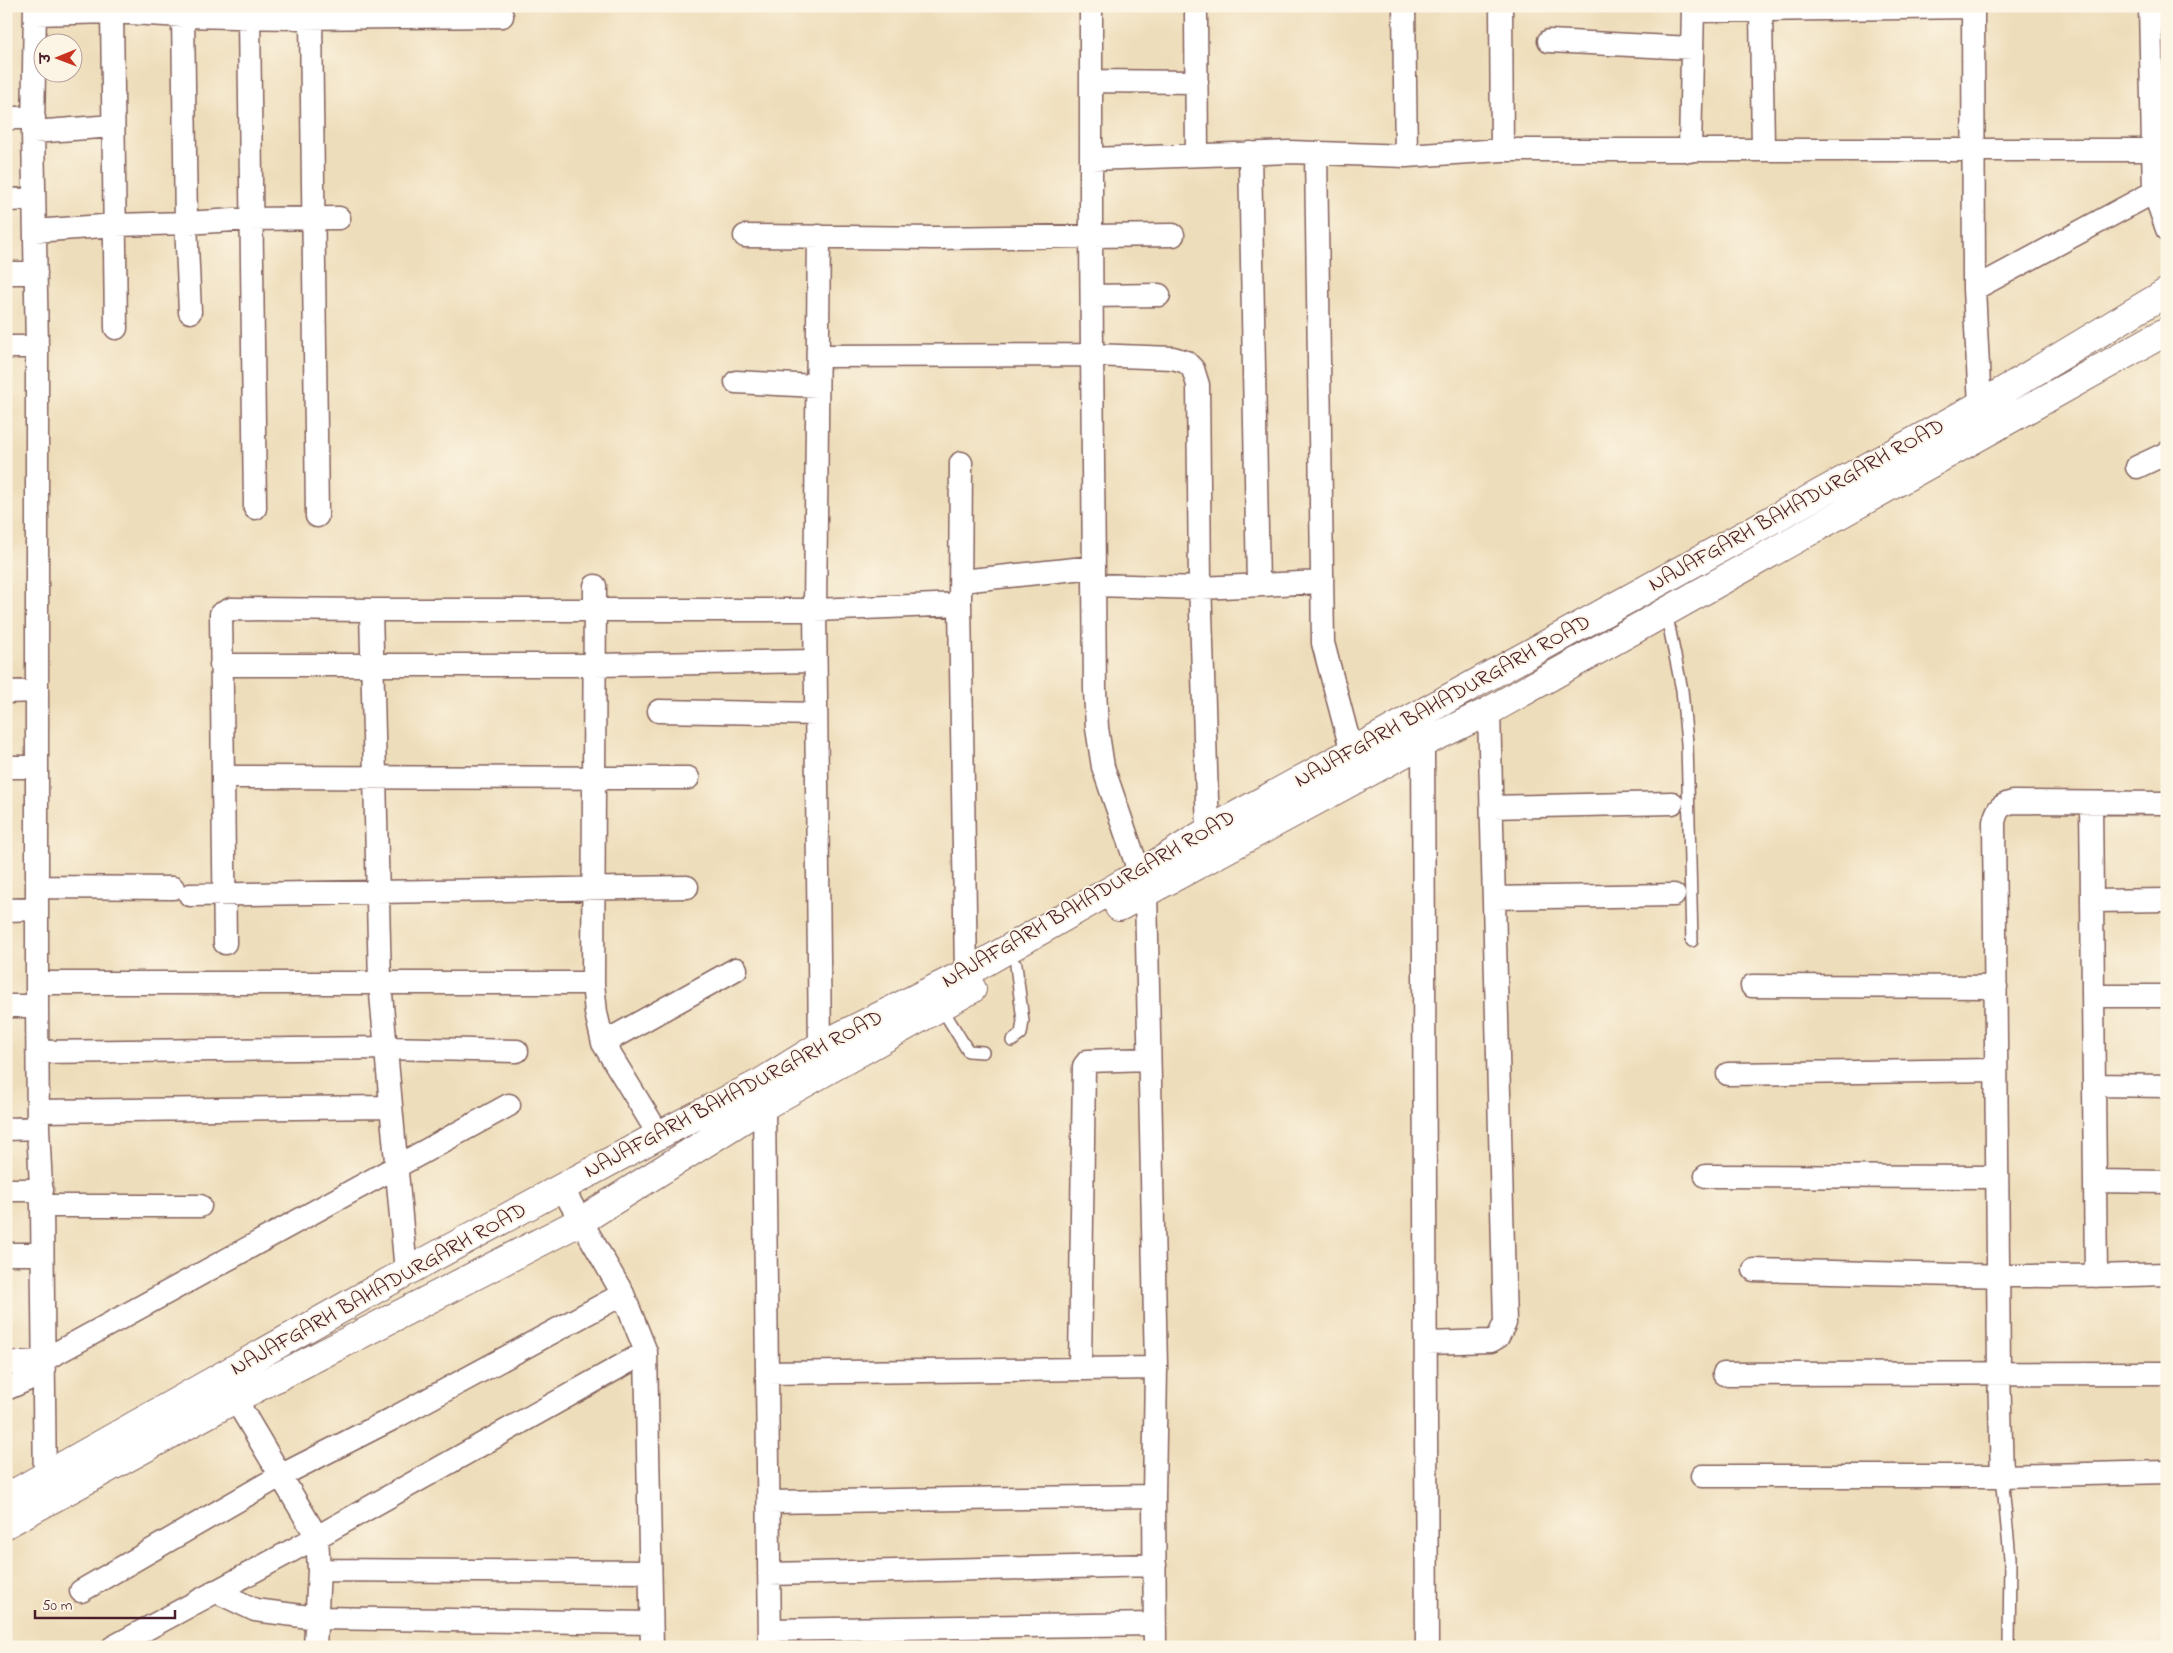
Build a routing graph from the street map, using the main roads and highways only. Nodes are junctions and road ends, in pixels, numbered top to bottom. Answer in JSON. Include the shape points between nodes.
{"nodes":[{"id":1,"x":2167,"y":292,"type":"edge"},
{"id":2,"x":2167,"y":331,"type":"edge"},
{"id":3,"x":1583,"y":625,"type":"junction"},
{"id":4,"x":1594,"y":652,"type":"junction"},
{"id":5,"x":1143,"y":882,"type":"junction"},
{"id":6,"x":229,"y":1388,"type":"junction"},
{"id":7,"x":45,"y":1490,"type":"junction"},
{"id":8,"x":6,"y":1498,"type":"edge"},
{"id":9,"x":6,"y":1524,"type":"edge"}],
"edges":[{"from":1,"to":3,"type":"main road","name":"NAJAFGARH BAHADURGARH ROAD","via":[[1980,405]]},
{"from":2,"to":4,"type":"main road","name":"NAJAFGARH BAHADURGARH ROAD"},
{"from":3,"to":4,"type":"main road"},
{"from":3,"to":5,"type":"main road","name":"NAJAFGARH BAHADURGARH ROAD","via":[[1208,831]]},
{"from":4,"to":5,"type":"main road","name":"NAJAFGARH BAHADURGARH ROAD","via":[[1489,710]]},
{"from":5,"to":6,"type":"main road","name":"NAJAFGARH BAHADURGARH ROAD","via":[[820,1046],[762,1082],[406,1272]]},
{"from":5,"to":6,"type":"main road","name":"NAJAFGARH BAHADURGARH ROAD","via":[[1016,965],[764,1106],[581,1221]]},
{"from":6,"to":7,"type":"main road","name":"NAJAFGARH BAHADURGARH ROAD"},
{"from":7,"to":8,"type":"main road","name":"NAJAFGARH BAHADURGARH ROAD"},
{"from":7,"to":9,"type":"main road","name":"NAJAFGARH BAHADURGARH ROAD"}]}
